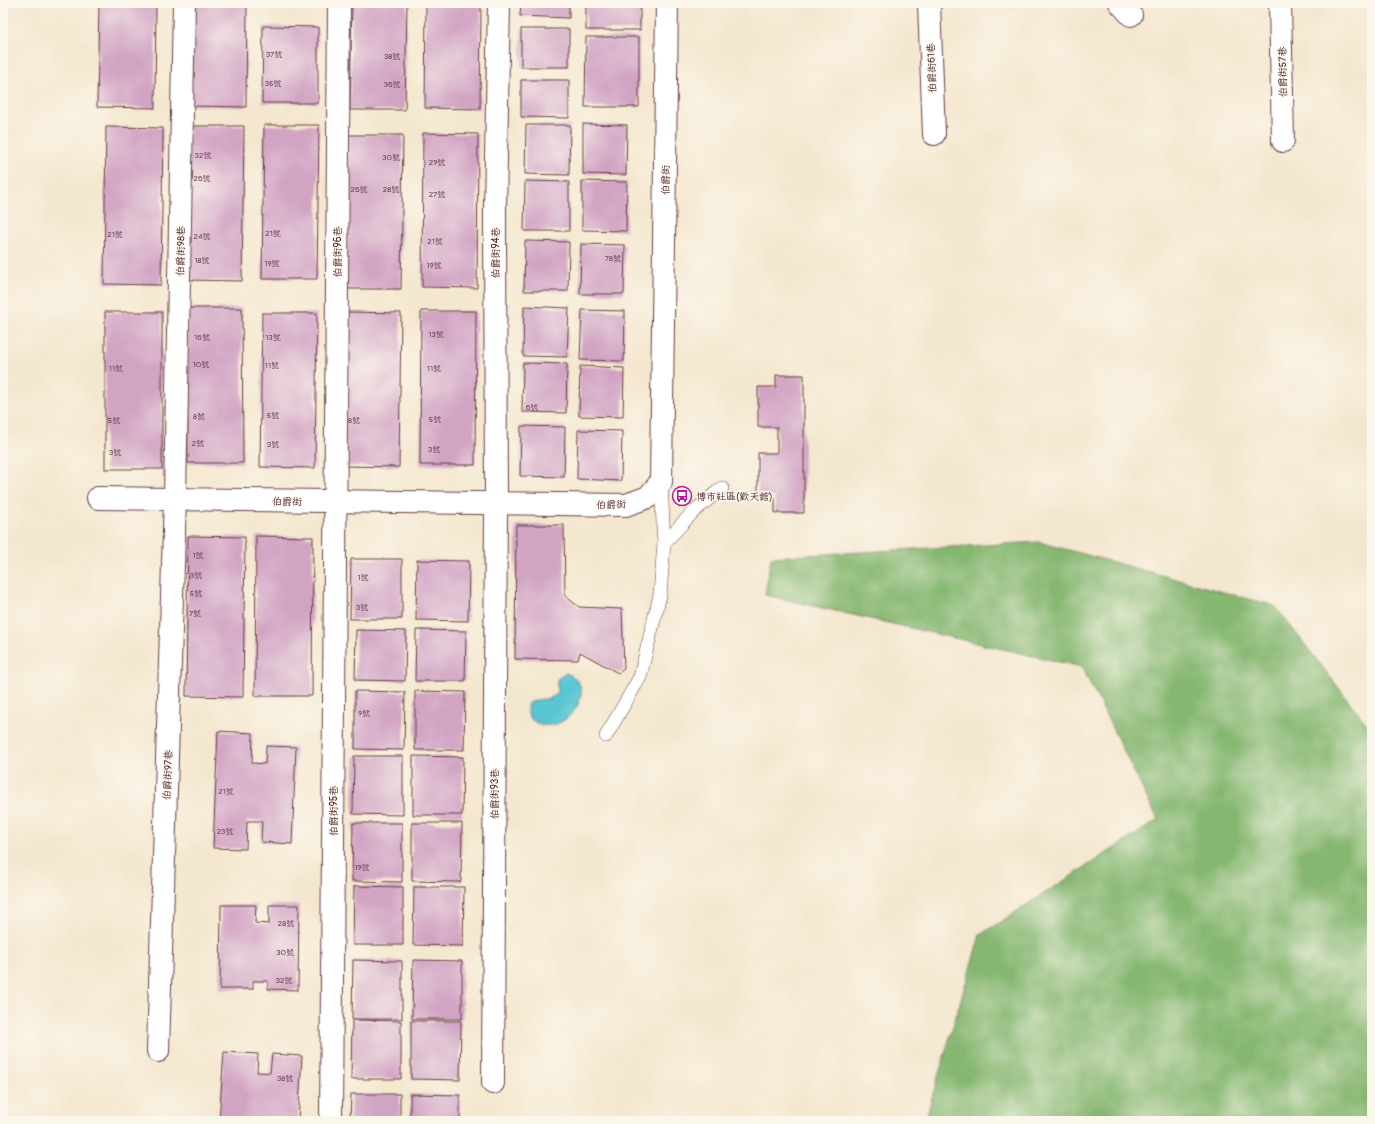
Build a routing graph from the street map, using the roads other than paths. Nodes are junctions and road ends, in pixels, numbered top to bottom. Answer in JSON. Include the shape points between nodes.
{"nodes":[{"id":1,"x":184,"y":3,"type":"edge"},
{"id":2,"x":338,"y":3,"type":"edge"},
{"id":3,"x":499,"y":3,"type":"edge"},
{"id":4,"x":667,"y":3,"type":"edge"},
{"id":5,"x":928,"y":3,"type":"edge"},
{"id":6,"x":1280,"y":3,"type":"edge"},
{"id":7,"x":934,"y":134,"type":"dead end"},
{"id":8,"x":1283,"y":141,"type":"dead end"},
{"id":9,"x":661,"y":482,"type":"junction"},
{"id":10,"x":722,"y":488,"type":"dead end"},
{"id":11,"x":98,"y":498,"type":"dead end"},
{"id":12,"x":176,"y":499,"type":"junction"},
{"id":13,"x":335,"y":502,"type":"junction"},
{"id":14,"x":496,"y":504,"type":"junction"},
{"id":15,"x":664,"y":543,"type":"junction"},
{"id":16,"x":606,"y":736,"type":"dead end"},
{"id":17,"x":158,"y":1052,"type":"dead end"},
{"id":18,"x":493,"y":1083,"type":"dead end"},
{"id":19,"x":331,"y":1121,"type":"edge"}],
"edges":[{"from":1,"to":12,"type":"street","name":"伯爵街98巷"},
{"from":2,"to":13,"type":"street","name":"伯爵街96巷"},
{"from":3,"to":14,"type":"street","name":"伯爵街94巷","via":[[495,209]]},
{"from":4,"to":9,"type":"street","name":"伯爵街"},
{"from":5,"to":7,"type":"street","name":"伯爵街61巷"},
{"from":6,"to":8,"type":"street","name":"伯爵街57巷"},
{"from":9,"to":14,"type":"street","name":"伯爵街","via":[[648,497],[626,506]]},
{"from":9,"to":15,"type":"lane"},
{"from":10,"to":15,"type":"lane","via":[[693,512]]},
{"from":11,"to":12,"type":"street","name":"伯爵街"},
{"from":12,"to":13,"type":"street","name":"伯爵街"},
{"from":12,"to":17,"type":"street","name":"伯爵街97巷"},
{"from":13,"to":14,"type":"street","name":"伯爵街"},
{"from":13,"to":19,"type":"street","name":"伯爵街95巷"},
{"from":14,"to":18,"type":"street","name":"伯爵街93巷"},
{"from":15,"to":16,"type":"lane","via":[[660,595],[640,677]]}]}
